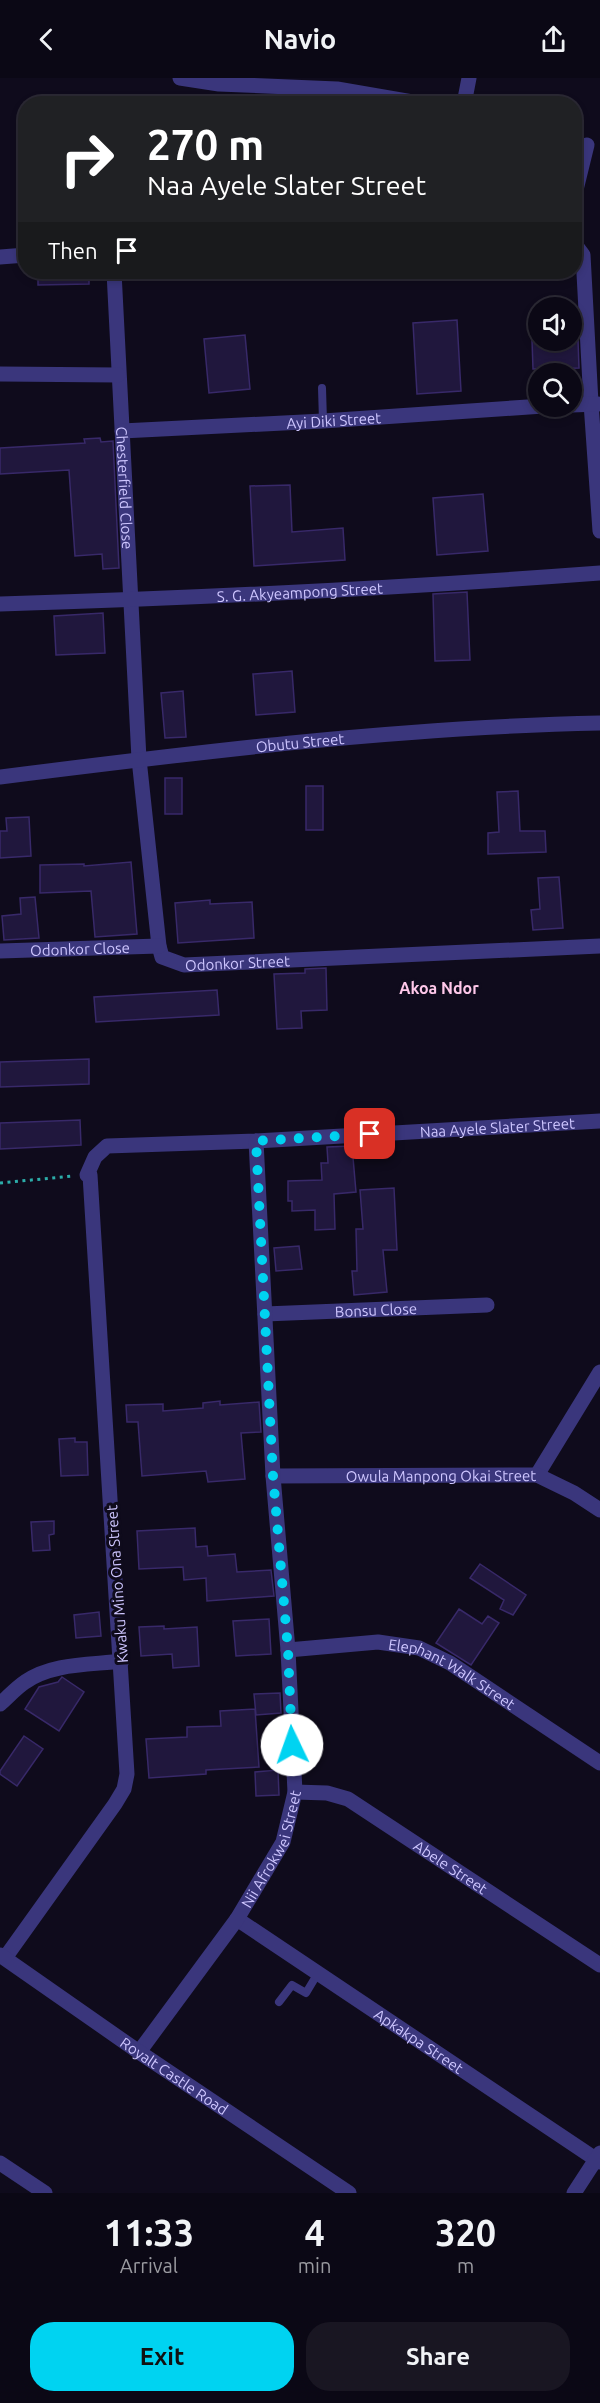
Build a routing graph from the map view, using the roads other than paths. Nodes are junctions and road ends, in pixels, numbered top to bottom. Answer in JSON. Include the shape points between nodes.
{"nodes":[{"id":1,"x":180,"y":78,"type":"edge"},
{"id":2,"x":469,"y":78,"type":"edge"},
{"id":3,"x":250,"y":82,"type":"edge"},
{"id":4,"x":378,"y":96,"type":"edge"},
{"id":5,"x":466,"y":96,"type":"edge"},
{"id":6,"x":587,"y":145,"type":"dead end"},
{"id":7,"x":582,"y":165,"type":"edge"},
{"id":8,"x":582,"y":252,"type":"edge"},
{"id":9,"x":18,"y":255,"type":"edge"},
{"id":10,"x":0,"y":256,"type":"edge"},
{"id":11,"x":114,"y":279,"type":"edge"},
{"id":12,"x":0,"y":374,"type":"edge"},
{"id":13,"x":118,"y":375,"type":"junction"},
{"id":14,"x":322,"y":388,"type":"dead end"},
{"id":15,"x":595,"y":404,"type":"edge"},
{"id":16,"x":528,"y":407,"type":"edge"},
{"id":17,"x":323,"y":421,"type":"junction"},
{"id":18,"x":122,"y":431,"type":"junction"},
{"id":19,"x":600,"y":531,"type":"edge"},
{"id":20,"x":600,"y":573,"type":"edge"},
{"id":21,"x":132,"y":600,"type":"junction"},
{"id":22,"x":0,"y":604,"type":"edge"},
{"id":23,"x":600,"y":723,"type":"edge"},
{"id":24,"x":139,"y":759,"type":"junction"},
{"id":25,"x":0,"y":777,"type":"edge"},
{"id":26,"x":159,"y":946,"type":"junction"},
{"id":27,"x":600,"y":946,"type":"edge"},
{"id":28,"x":0,"y":951,"type":"edge"},
{"id":29,"x":600,"y":1121,"type":"edge"},
{"id":30,"x":256,"y":1141,"type":"junction"},
{"id":31,"x":87,"y":1175,"type":"joint"},
{"id":32,"x":487,"y":1305,"type":"dead end"},
{"id":33,"x":265,"y":1314,"type":"junction"},
{"id":34,"x":600,"y":1372,"type":"edge"},
{"id":35,"x":537,"y":1475,"type":"junction"},
{"id":36,"x":273,"y":1476,"type":"junction"},
{"id":37,"x":600,"y":1510,"type":"edge"},
{"id":38,"x":288,"y":1650,"type":"junction"},
{"id":39,"x":122,"y":1661,"type":"junction"},
{"id":40,"x":0,"y":1704,"type":"edge"},
{"id":41,"x":600,"y":1763,"type":"edge"},
{"id":42,"x":295,"y":1792,"type":"junction"},
{"id":43,"x":237,"y":1919,"type":"junction"},
{"id":44,"x":2,"y":1957,"type":"edge"},
{"id":45,"x":600,"y":1965,"type":"edge"},
{"id":46,"x":318,"y":1973,"type":"junction"},
{"id":47,"x":279,"y":2002,"type":"dead end"},
{"id":48,"x":139,"y":2052,"type":"junction"},
{"id":49,"x":599,"y":2158,"type":"edge"},
{"id":50,"x":0,"y":2163,"type":"edge"},
{"id":51,"x":45,"y":2193,"type":"edge"},
{"id":52,"x":349,"y":2193,"type":"edge"},
{"id":53,"x":574,"y":2193,"type":"edge"}],
"edges":[{"from":1,"to":3,"type":"street","via":[[219,84]]},
{"from":2,"to":5,"type":"street"},
{"from":3,"to":4,"type":"street"},
{"from":6,"to":7,"type":"street"},
{"from":8,"to":15,"type":"street"},
{"from":9,"to":10,"type":"street"},
{"from":11,"to":13,"type":"street","name":"Chesterfield Close"},
{"from":12,"to":13,"type":"street"},
{"from":13,"to":18,"type":"street","name":"Chesterfield Close"},
{"from":14,"to":17,"type":"lane"},
{"from":15,"to":19,"type":"street"},
{"from":16,"to":17,"type":"street","name":"Ayi Diki Street"},
{"from":17,"to":18,"type":"street","name":"Ayi Diki Street"},
{"from":18,"to":21,"type":"street","name":"Chesterfield Close"},
{"from":20,"to":21,"type":"street","name":"S. G. Akyeampong Street"},
{"from":21,"to":22,"type":"street","name":"S. G. Akyeampong Street"},
{"from":21,"to":24,"type":"street"},
{"from":23,"to":24,"type":"street","name":"Obutu Street","via":[[378,735]]},
{"from":24,"to":25,"type":"street","name":"Obutu Street"},
{"from":24,"to":26,"type":"street"},
{"from":26,"to":27,"type":"street","name":"Odonkor Street","via":[[162,957],[184,965]]},
{"from":26,"to":28,"type":"street","name":"Odonkor Close"},
{"from":29,"to":30,"type":"street","name":"Naa Ayele Slater Street"},
{"from":30,"to":31,"type":"street","name":"Naa Ayele Slater Street","via":[[107,1146],[95,1157]]},
{"from":30,"to":33,"type":"street","name":"Nii Afrokwei Street"},
{"from":31,"to":39,"type":"street","name":"Kwaku Mino Ona Street"},
{"from":32,"to":33,"type":"street","name":"Bonsu Close"},
{"from":33,"to":36,"type":"street","name":"Nii Afrokwei Street"},
{"from":34,"to":35,"type":"street"},
{"from":35,"to":36,"type":"street","name":"Owula Manpong Okai Street"},
{"from":35,"to":37,"type":"street","name":"Owula Manpong Okai Street"},
{"from":36,"to":38,"type":"street","name":"Nii Afrokwei Street"},
{"from":38,"to":41,"type":"street","name":"Elephant Walk Street","via":[[378,1642],[419,1648],[450,1663]]},
{"from":38,"to":42,"type":"street","name":"Nii Afrokwei Street"},
{"from":39,"to":40,"type":"street","via":[[57,1668],[39,1674]]},
{"from":39,"to":44,"type":"street","name":"Kwaku Mino Ona Street","via":[[128,1774],[124,1789]]},
{"from":42,"to":43,"type":"street","name":"Nii Afrokwei Street","via":[[283,1842]]},
{"from":42,"to":45,"type":"street","name":"Abele Street","via":[[327,1793],[348,1799]]},
{"from":43,"to":46,"type":"street","name":"Apkakpa Street"},
{"from":43,"to":48,"type":"street","name":"Nii Afrokwei Street"},
{"from":44,"to":48,"type":"street","name":"Royalt Castle Road"},
{"from":46,"to":47,"type":"lane","via":[[306,1993],[292,1985]]},
{"from":46,"to":49,"type":"street","name":"Apkakpa Street"},
{"from":48,"to":52,"type":"street","name":"Royalt Castle Road"},
{"from":49,"to":53,"type":"street"},
{"from":50,"to":51,"type":"street"}]}
